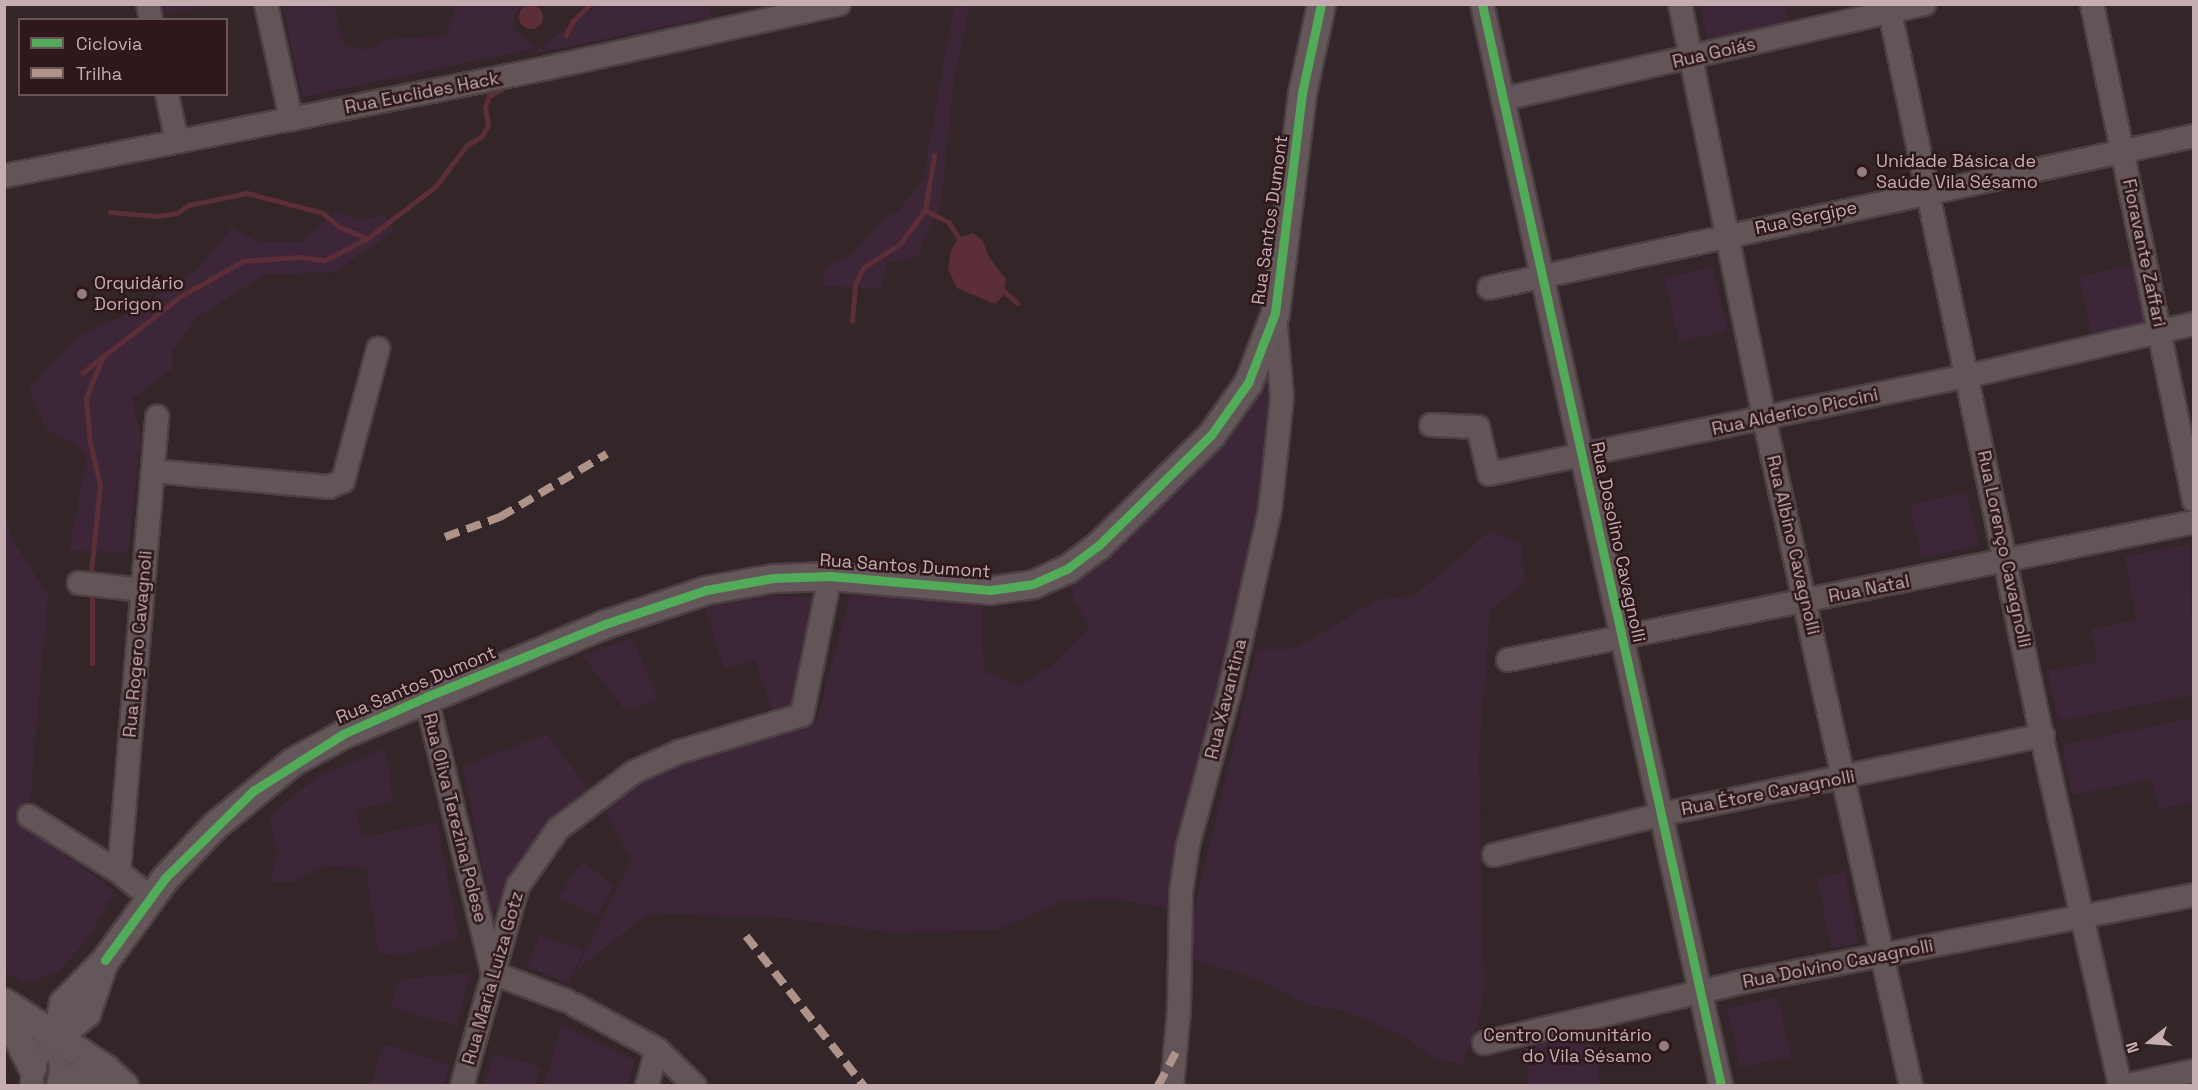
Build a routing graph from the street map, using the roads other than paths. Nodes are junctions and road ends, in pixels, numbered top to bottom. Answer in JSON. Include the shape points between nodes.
{"nodes":[{"id":1,"x":266,"y":4,"type":"edge"},
{"id":2,"x":839,"y":4,"type":"edge"},
{"id":3,"x":1321,"y":4,"type":"edge"},
{"id":4,"x":1482,"y":4,"type":"edge"},
{"id":5,"x":1680,"y":4,"type":"edge"},
{"id":6,"x":1924,"y":4,"type":"edge"},
{"id":7,"x":2092,"y":4,"type":"edge"},
{"id":8,"x":1890,"y":12,"type":"junction"},
{"id":9,"x":1692,"y":59,"type":"junction"},
{"id":10,"x":167,"y":96,"type":"edge"},
{"id":11,"x":1503,"y":99,"type":"junction"},
{"id":12,"x":291,"y":119,"type":"junction"},
{"id":13,"x":2193,"y":136,"type":"edge"},
{"id":14,"x":177,"y":142,"type":"junction"},
{"id":15,"x":2122,"y":151,"type":"junction"},
{"id":16,"x":4,"y":176,"type":"edge"},
{"id":17,"x":1928,"y":192,"type":"junction"},
{"id":18,"x":1728,"y":235,"type":"junction"},
{"id":19,"x":1541,"y":275,"type":"junction"},
{"id":20,"x":1489,"y":288,"type":"dead end"},
{"id":21,"x":1275,"y":313,"type":"junction"},
{"id":22,"x":2193,"y":324,"type":"edge"},
{"id":23,"x":2160,"y":331,"type":"junction"},
{"id":24,"x":378,"y":349,"type":"dead end"},
{"id":25,"x":1968,"y":376,"type":"junction"},
{"id":26,"x":157,"y":417,"type":"dead end"},
{"id":27,"x":1764,"y":418,"type":"junction"},
{"id":28,"x":1431,"y":425,"type":"dead end"},
{"id":29,"x":1583,"y":456,"type":"junction"},
{"id":30,"x":153,"y":471,"type":"junction"},
{"id":31,"x":2193,"y":501,"type":"edge"},
{"id":32,"x":2193,"y":522,"type":"edge"},
{"id":33,"x":2005,"y":562,"type":"junction"},
{"id":34,"x":830,"y":576,"type":"junction"},
{"id":35,"x":79,"y":583,"type":"dead end"},
{"id":36,"x":142,"y":590,"type":"junction"},
{"id":37,"x":1806,"y":601,"type":"junction"},
{"id":38,"x":1622,"y":638,"type":"junction"},
{"id":39,"x":1508,"y":660,"type":"dead end"},
{"id":40,"x":426,"y":697,"type":"junction"},
{"id":41,"x":2043,"y":735,"type":"junction"},
{"id":42,"x":1845,"y":778,"type":"junction"},
{"id":43,"x":1663,"y":814,"type":"junction"},
{"id":44,"x":29,"y":816,"type":"dead end"},
{"id":45,"x":1494,"y":855,"type":"dead end"},
{"id":46,"x":119,"y":872,"type":"junction"},
{"id":47,"x":2193,"y":895,"type":"edge"},
{"id":48,"x":150,"y":897,"type":"junction"},
{"id":49,"x":2083,"y":915,"type":"junction"},
{"id":50,"x":1884,"y":957,"type":"junction"},
{"id":51,"x":105,"y":960,"type":"junction"},
{"id":52,"x":493,"y":973,"type":"junction"},
{"id":53,"x":77,"y":986,"type":"junction"},
{"id":54,"x":1702,"y":991,"type":"junction"},
{"id":55,"x":4,"y":1000,"type":"edge"},
{"id":56,"x":4,"y":1011,"type":"edge"},
{"id":57,"x":86,"y":1013,"type":"junction"},
{"id":58,"x":57,"y":1036,"type":"junction"},
{"id":59,"x":1484,"y":1043,"type":"dead end"},
{"id":60,"x":657,"y":1049,"type":"junction"},
{"id":61,"x":2193,"y":1071,"type":"edge"},
{"id":62,"x":32,"y":1076,"type":"edge"},
{"id":63,"x":115,"y":1077,"type":"edge"},
{"id":64,"x":59,"y":1086,"type":"edge"},
{"id":65,"x":462,"y":1086,"type":"edge"},
{"id":66,"x":647,"y":1086,"type":"edge"},
{"id":67,"x":695,"y":1086,"type":"edge"},
{"id":68,"x":1172,"y":1086,"type":"edge"},
{"id":69,"x":1721,"y":1086,"type":"edge"},
{"id":70,"x":1911,"y":1086,"type":"edge"},
{"id":71,"x":2122,"y":1086,"type":"edge"}],
"edges":[{"from":1,"to":12,"type":"street"},
{"from":2,"to":12,"type":"street","name":"Rua Euclides Hack"},
{"from":3,"to":21,"type":"main road","name":"Rua Santos Dumont","via":[[1302,93]]},
{"from":4,"to":11,"type":"street","name":"Rua Dosolino Cavagnolli"},
{"from":5,"to":9,"type":"street","name":"Rua Albino Cavagnolli"},
{"from":6,"to":8,"type":"street","name":"Rua Goiás"},
{"from":7,"to":15,"type":"street","name":"Fioravante Zaffari"},
{"from":8,"to":9,"type":"street","name":"Rua Goiás"},
{"from":8,"to":17,"type":"street","name":"Rua Lorenço Cavagnolli"},
{"from":9,"to":11,"type":"street","name":"Rua Goiás"},
{"from":9,"to":18,"type":"street","name":"Rua Albino Cavagnolli"},
{"from":10,"to":14,"type":"street"},
{"from":11,"to":19,"type":"street","name":"Rua Dosolino Cavagnolli"},
{"from":12,"to":14,"type":"street","name":"Rua Euclides Hack"},
{"from":13,"to":15,"type":"street","name":"Rua Sergipe"},
{"from":14,"to":16,"type":"street","name":"Rua Euclides Hack"},
{"from":15,"to":17,"type":"street","name":"Rua Sergipe"},
{"from":15,"to":23,"type":"street","name":"Fioravante Zaffari"},
{"from":17,"to":18,"type":"street","name":"Rua Sergipe"},
{"from":17,"to":25,"type":"street","name":"Rua Lorenço Cavagnolli"},
{"from":18,"to":19,"type":"street","name":"Rua Sergipe"},
{"from":18,"to":27,"type":"street","name":"Rua Albino Cavagnolli"},
{"from":19,"to":20,"type":"street","name":"Rua Sergipe"},
{"from":19,"to":29,"type":"street","name":"Rua Dosolino Cavagnolli"},
{"from":21,"to":34,"type":"main road","name":"Rua Santos Dumont","via":[[1248,383],[1211,435],[1134,514],[1067,568],[1033,584],[991,590]]},
{"from":21,"to":68,"type":"street","name":"Rua Xavantina","via":[[1282,397],[1270,510],[1187,855],[1181,893],[1179,1010]]},
{"from":22,"to":23,"type":"street","name":"Rua Alderico Piccini"},
{"from":23,"to":25,"type":"street","name":"Rua Alderico Piccini"},
{"from":23,"to":31,"type":"street","name":"Fioravante Zaffari"},
{"from":24,"to":30,"type":"street","via":[[343,481],[329,487]]},
{"from":25,"to":27,"type":"street","name":"Rua Alderico Piccini"},
{"from":25,"to":33,"type":"street","name":"Rua Lorenço Cavagnolli"},
{"from":26,"to":30,"type":"street","name":"Rua Rogero Cavagnoli"},
{"from":27,"to":29,"type":"street","name":"Rua Alderico Piccini"},
{"from":27,"to":37,"type":"street","name":"Rua Albino Cavagnolli"},
{"from":28,"to":29,"type":"street","name":"Rua Alderico Piccini","via":[[1478,427],[1489,474]]},
{"from":29,"to":38,"type":"street","name":"Rua Dosolino Cavagnolli"},
{"from":30,"to":36,"type":"street","name":"Rua Rogero Cavagnoli"},
{"from":32,"to":33,"type":"street","name":"Rua Natal"},
{"from":33,"to":37,"type":"street","name":"Rua Natal"},
{"from":33,"to":41,"type":"street","name":"Rua Lorenço Cavagnolli"},
{"from":34,"to":40,"type":"main road","name":"Rua Santos Dumont","via":[[773,578],[672,599]]},
{"from":34,"to":52,"type":"street","name":"Rua Maria Luiza Gotz","via":[[802,715],[680,752],[634,772],[558,829],[518,886]]},
{"from":35,"to":36,"type":"street"},
{"from":36,"to":46,"type":"street","name":"Rua Rogero Cavagnoli"},
{"from":37,"to":38,"type":"street","name":"Rua Natal"},
{"from":37,"to":42,"type":"street","name":"Rua Albino Cavagnolli"},
{"from":38,"to":39,"type":"street","name":"Rua Natal"},
{"from":38,"to":43,"type":"street","name":"Rua Dosolino Cavagnolli"},
{"from":40,"to":48,"type":"main road","name":"Rua Santos Dumont","via":[[342,734],[276,774],[214,826]]},
{"from":40,"to":52,"type":"street","name":"Rua Oliva Terezina Polese"},
{"from":41,"to":42,"type":"street","name":"Rua Étore Cavagnolli"},
{"from":41,"to":49,"type":"street","name":"Rua Lorenço Cavagnolli"},
{"from":42,"to":43,"type":"street","name":"Rua Étore Cavagnolli"},
{"from":42,"to":50,"type":"street","name":"Rua Albino Cavagnolli"},
{"from":43,"to":45,"type":"street","name":"Rua Étore Cavagnolli"},
{"from":43,"to":54,"type":"street","name":"Rua Dosolino Cavagnolli"},
{"from":44,"to":46,"type":"street"},
{"from":46,"to":48,"type":"street"},
{"from":47,"to":49,"type":"street","name":"Rua Dolvino Cavagnolli"},
{"from":48,"to":51,"type":"main road","name":"Rua Santos Dumont"},
{"from":49,"to":50,"type":"street","name":"Rua Dolvino Cavagnolli"},
{"from":49,"to":71,"type":"street","name":"Rua Lorenço Cavagnolli"},
{"from":50,"to":54,"type":"street","name":"Rua Dolvino Cavagnolli"},
{"from":50,"to":70,"type":"street","name":"Rua Albino Cavagnolli"},
{"from":51,"to":53,"type":"main road","name":"Rua Santos Dumont"},
{"from":51,"to":57,"type":"main road","name":"Rua Santos Dumont"},
{"from":52,"to":60,"type":"street","via":[[571,1003]]},
{"from":52,"to":65,"type":"street","name":"Rua Maria Luiza Gotz"},
{"from":53,"to":55,"type":"main road","via":[[50,1000],[30,1004]]},
{"from":53,"to":58,"type":"main road","name":"Rua Santos Dumont","via":[[63,1003]]},
{"from":54,"to":59,"type":"street","name":"Rua Dolvino Cavagnolli"},
{"from":54,"to":69,"type":"street","name":"Rua Dosolino Cavagnolli"},
{"from":55,"to":58,"type":"main road"},
{"from":56,"to":62,"type":"main road"},
{"from":57,"to":58,"type":"main road"},
{"from":57,"to":63,"type":"main road","via":[[94,1045]]},
{"from":58,"to":62,"type":"street","via":[[43,1047]]},
{"from":58,"to":63,"type":"main road"},
{"from":58,"to":64,"type":"street"},
{"from":60,"to":66,"type":"street"},
{"from":60,"to":67,"type":"street"},
{"from":61,"to":71,"type":"street"},
{"from":63,"to":64,"type":"main road","via":[[83,1074]]}]}
